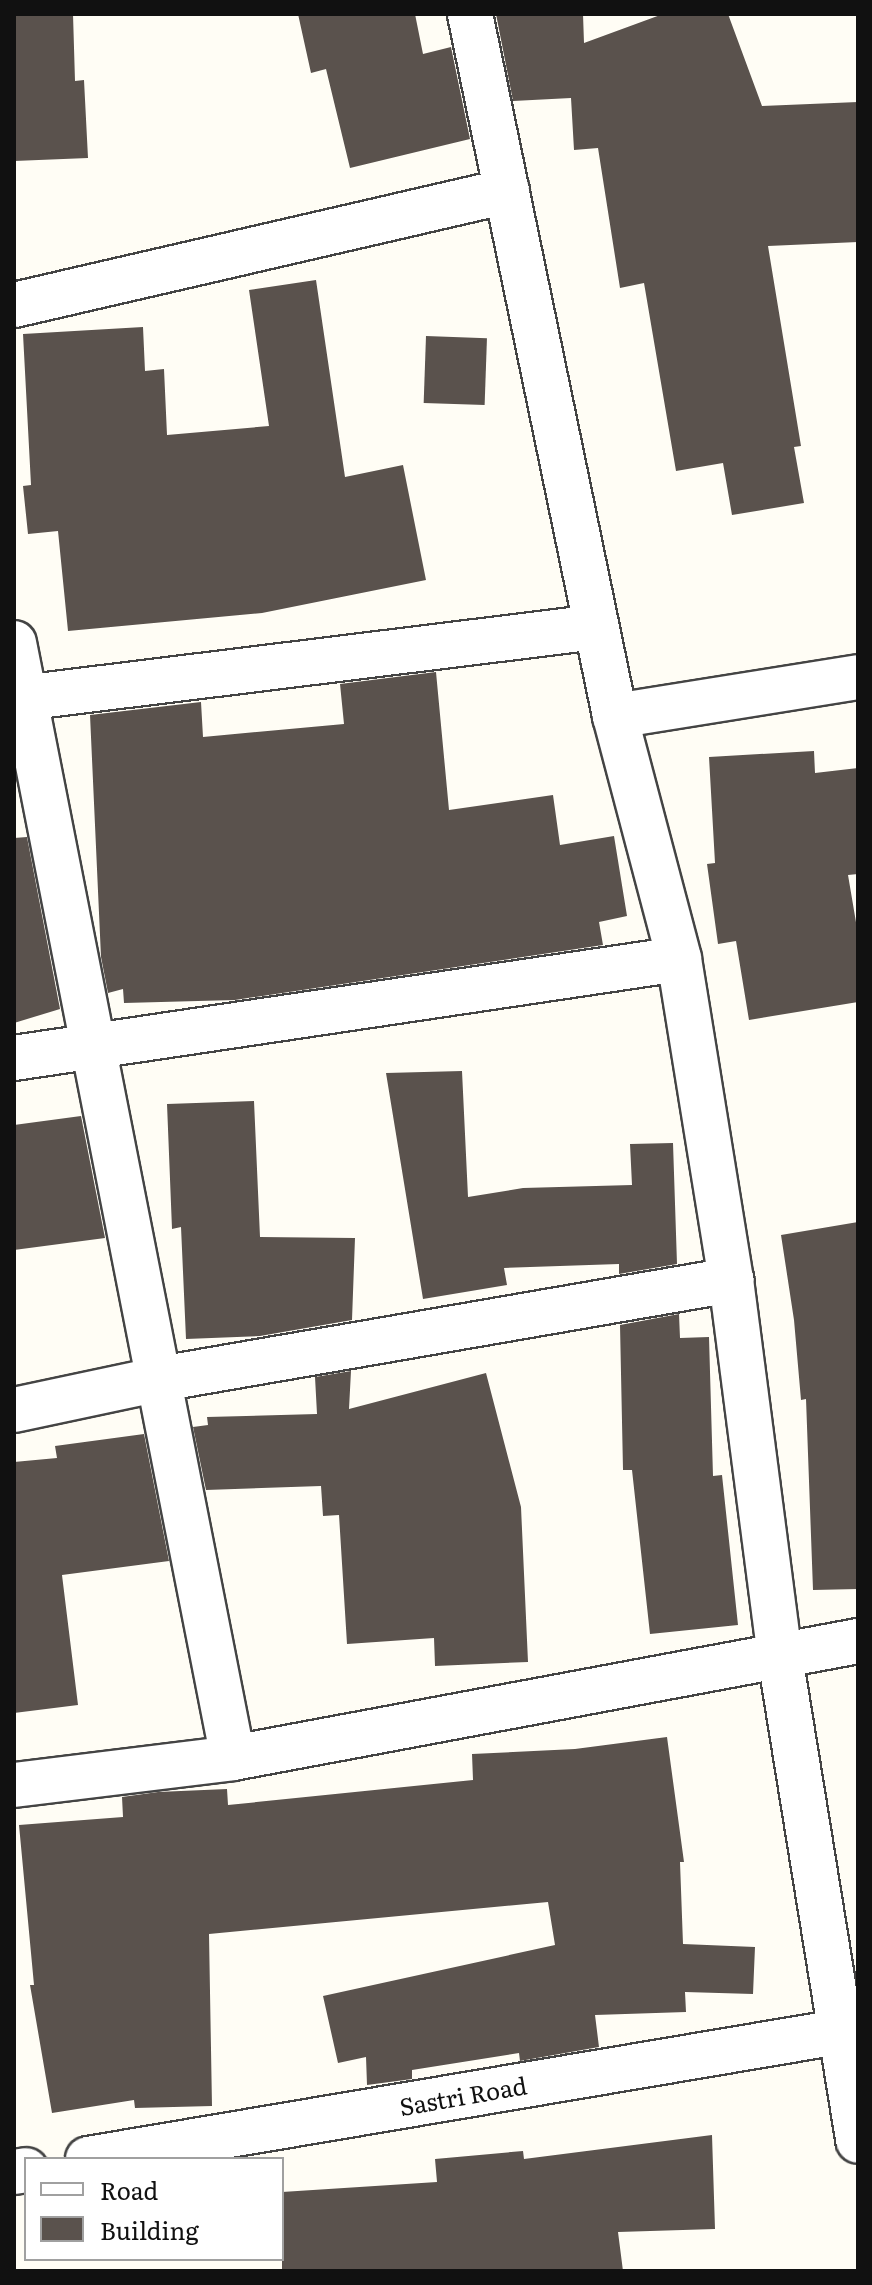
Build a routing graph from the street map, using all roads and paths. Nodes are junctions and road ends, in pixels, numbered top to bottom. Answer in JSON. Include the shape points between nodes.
{"nodes":[{"id":1,"x":470,"y":14,"type":"edge"},
{"id":2,"x":507,"y":191,"type":"junction"},
{"id":3,"x":14,"y":305,"type":"edge"},
{"id":4,"x":596,"y":627,"type":"junction"},
{"id":5,"x":14,"y":643,"type":"edge"},
{"id":6,"x":858,"y":677,"type":"edge"},
{"id":7,"x":19,"y":699,"type":"edge"},
{"id":8,"x":615,"y":716,"type":"junction"},
{"id":9,"x":679,"y":959,"type":"junction"},
{"id":10,"x":93,"y":1045,"type":"junction"},
{"id":11,"x":14,"y":1058,"type":"edge"},
{"id":12,"x":731,"y":1280,"type":"junction"},
{"id":13,"x":160,"y":1379,"type":"junction"},
{"id":14,"x":14,"y":1410,"type":"edge"},
{"id":15,"x":858,"y":1641,"type":"edge"},
{"id":16,"x":780,"y":1657,"type":"junction"},
{"id":17,"x":233,"y":1758,"type":"junction"},
{"id":18,"x":14,"y":1785,"type":"edge"},
{"id":19,"x":838,"y":2032,"type":"junction"},
{"id":20,"x":858,"y":2141,"type":"edge"},
{"id":21,"x":100,"y":2157,"type":"edge"}],
"edges":[{"from":1,"to":2,"type":"street"},
{"from":2,"to":3,"type":"street"},
{"from":2,"to":4,"type":"street"},
{"from":4,"to":7,"type":"street"},
{"from":4,"to":8,"type":"street"},
{"from":5,"to":7,"type":"street"},
{"from":6,"to":8,"type":"street"},
{"from":7,"to":10,"type":"street"},
{"from":8,"to":9,"type":"street"},
{"from":9,"to":10,"type":"street"},
{"from":9,"to":12,"type":"street"},
{"from":10,"to":11,"type":"street"},
{"from":10,"to":13,"type":"street"},
{"from":12,"to":13,"type":"street"},
{"from":12,"to":16,"type":"street"},
{"from":13,"to":14,"type":"street"},
{"from":13,"to":17,"type":"street"},
{"from":15,"to":16,"type":"street"},
{"from":16,"to":17,"type":"street"},
{"from":16,"to":19,"type":"street"},
{"from":17,"to":18,"type":"street"},
{"from":19,"to":20,"type":"street"},
{"from":19,"to":21,"type":"street","name":"Sastri Road"}]}
